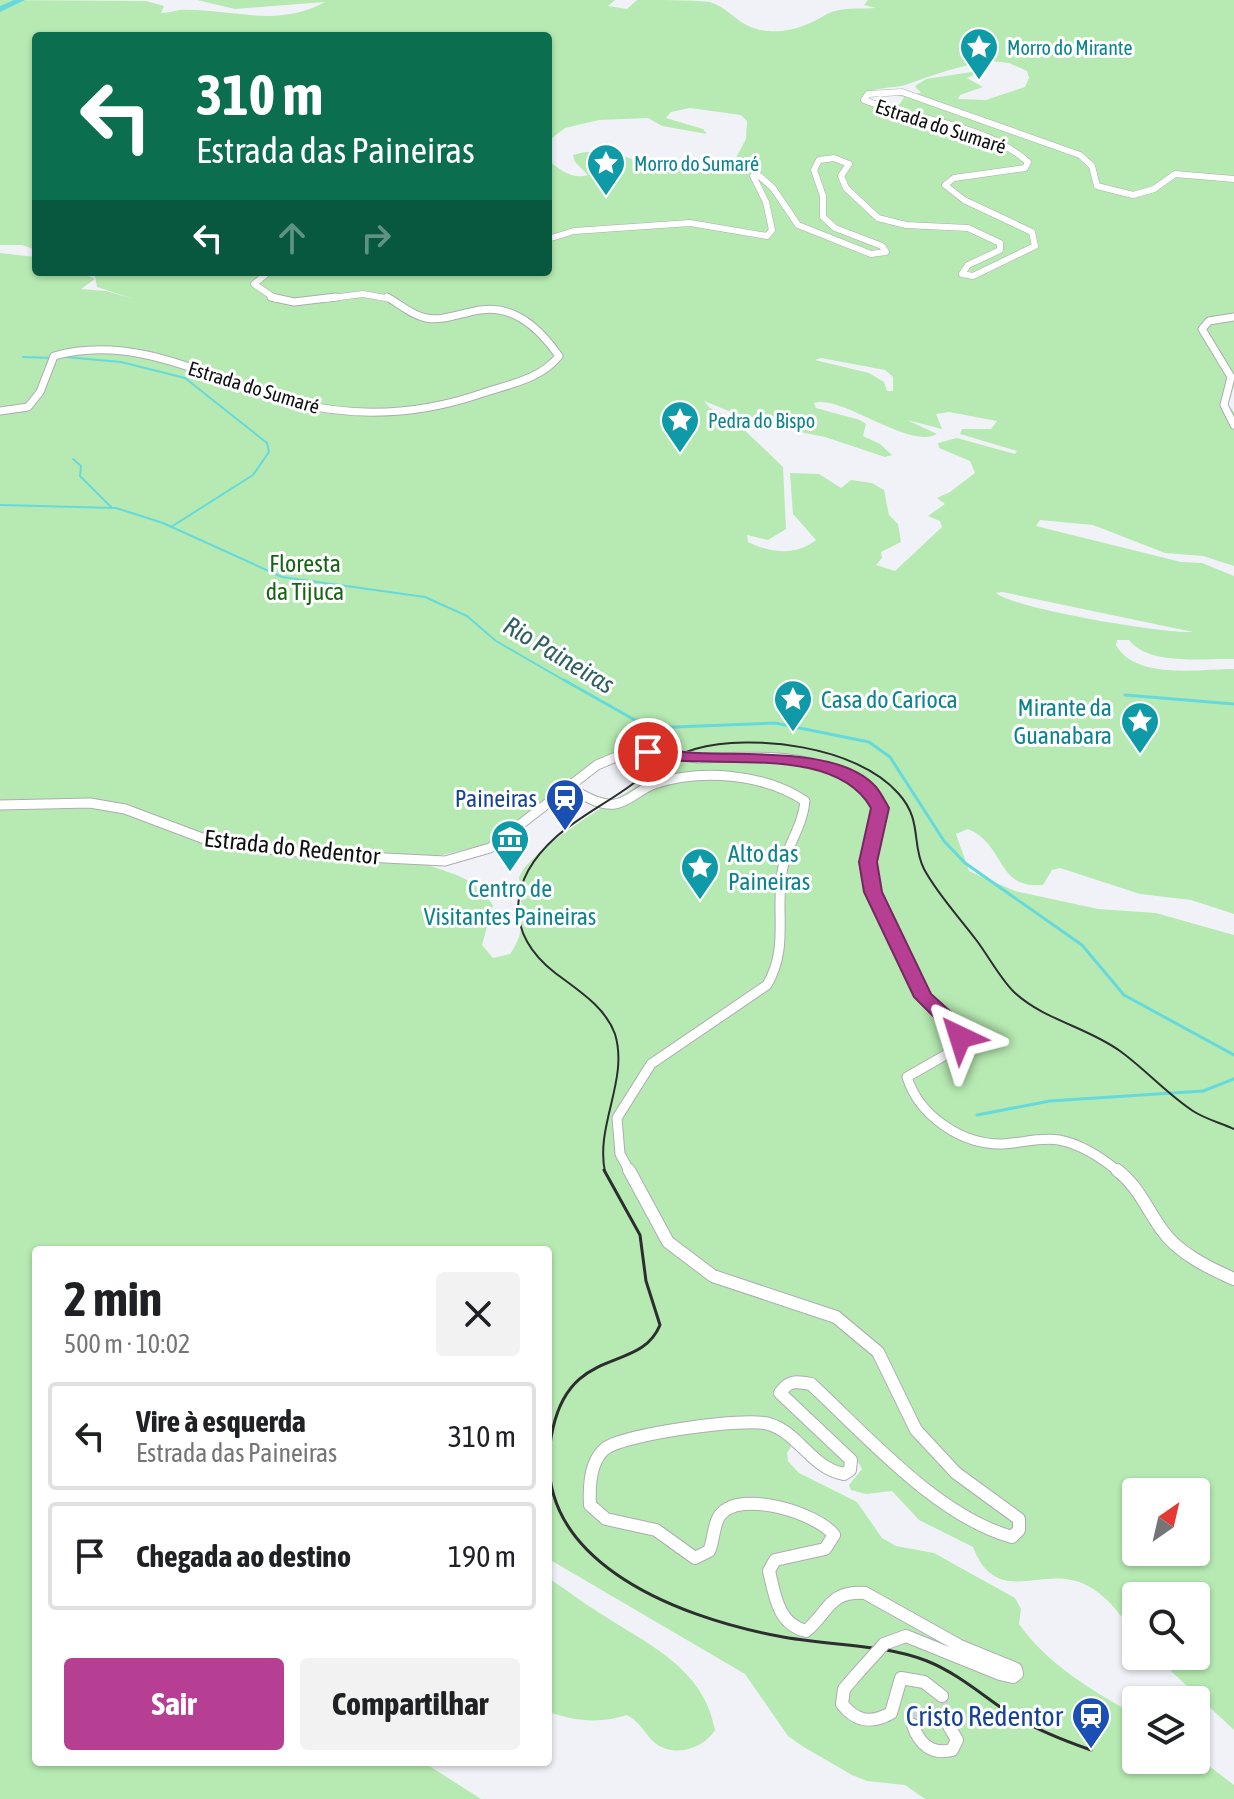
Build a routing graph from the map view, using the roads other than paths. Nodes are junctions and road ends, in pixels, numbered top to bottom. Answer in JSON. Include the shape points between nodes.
{"nodes":[{"id":1,"x":1234,"y":179,"type":"edge"},
{"id":2,"x":552,"y":238,"type":"edge"},
{"id":3,"x":264,"y":276,"type":"edge"},
{"id":4,"x":1234,"y":317,"type":"edge"},
{"id":5,"x":0,"y":411,"type":"edge"},
{"id":6,"x":1234,"y":425,"type":"edge"},
{"id":7,"x":568,"y":787,"type":"junction"},
{"id":8,"x":0,"y":805,"type":"edge"},
{"id":9,"x":1234,"y":1279,"type":"edge"},
{"id":10,"x":942,"y":1696,"type":"dead end"},
{"id":11,"x":913,"y":1725,"type":"dead end"},
{"id":12,"x":949,"y":1726,"type":"dead end"}],
"edges":[{"from":1,"to":2,"type":"street","name":"Estrada do Sumaré","via":[[1175,174],[1150,191],[1111,192],[1097,186],[1092,166],[1071,150],[902,92],[881,91],[864,100],[985,136],[1022,154],[1028,162],[1025,168],[954,178],[945,185],[964,200],[1032,232],[1035,246],[973,276],[962,274],[968,265],[1000,250],[1000,243],[963,227],[879,219],[842,184],[849,164],[834,158],[819,160],[814,170],[823,217],[835,228],[882,246],[883,254],[798,225],[756,173],[752,175],[770,218],[767,236],[690,223],[574,231]]},
{"from":3,"to":5,"type":"street","name":"Estrada do Sumaré","via":[[254,284],[258,290],[290,301],[376,294],[415,315],[435,319],[490,307],[509,309],[559,356],[533,375],[457,403],[359,413],[295,404],[155,357],[92,348],[54,356],[43,391],[33,402]]},
{"from":4,"to":6,"type":"street","via":[[1209,321],[1202,329],[1231,377],[1224,405]]},
{"from":7,"to":8,"type":"street","name":"Estrada do Redentor","via":[[498,842],[465,858],[446,860],[223,844],[142,815],[79,800]]},
{"from":7,"to":9,"type":"street","name":"Estrada do Redentor","bridge":true,"via":[[615,755],[648,752],[799,761],[841,773],[869,789],[880,808],[868,862],[873,892],[923,997],[960,1037],[956,1049],[907,1077],[922,1107],[972,1139],[1002,1145],[1049,1139],[1073,1144],[1117,1169],[1144,1195],[1165,1235]]},
{"from":7,"to":10,"type":"street","bridge":true,"via":[[611,805],[647,786],[671,781],[753,778],[794,791],[805,801],[805,816],[782,870],[780,967],[767,985],[651,1064],[617,1118],[620,1154],[668,1242],[713,1276],[836,1317],[878,1352],[916,1430],[956,1473],[1019,1519],[1019,1530],[1012,1537],[1001,1536],[972,1519],[892,1460],[802,1381],[786,1384],[780,1393],[851,1460],[844,1474],[832,1473],[782,1429],[749,1421],[618,1441],[597,1458],[590,1505],[604,1520],[652,1524],[680,1551],[696,1558],[710,1550],[715,1519],[725,1510],[755,1503],[816,1518],[832,1528],[829,1546],[775,1560],[769,1571],[789,1626],[806,1631],[835,1596],[848,1590],[865,1593],[1017,1674],[1000,1674],[906,1636],[884,1644],[844,1689],[842,1704],[866,1722],[880,1720],[891,1713],[901,1678],[921,1681]]},
{"from":11,"to":12,"type":"street","via":[[918,1739],[941,1753],[952,1750],[957,1740]]}]}
